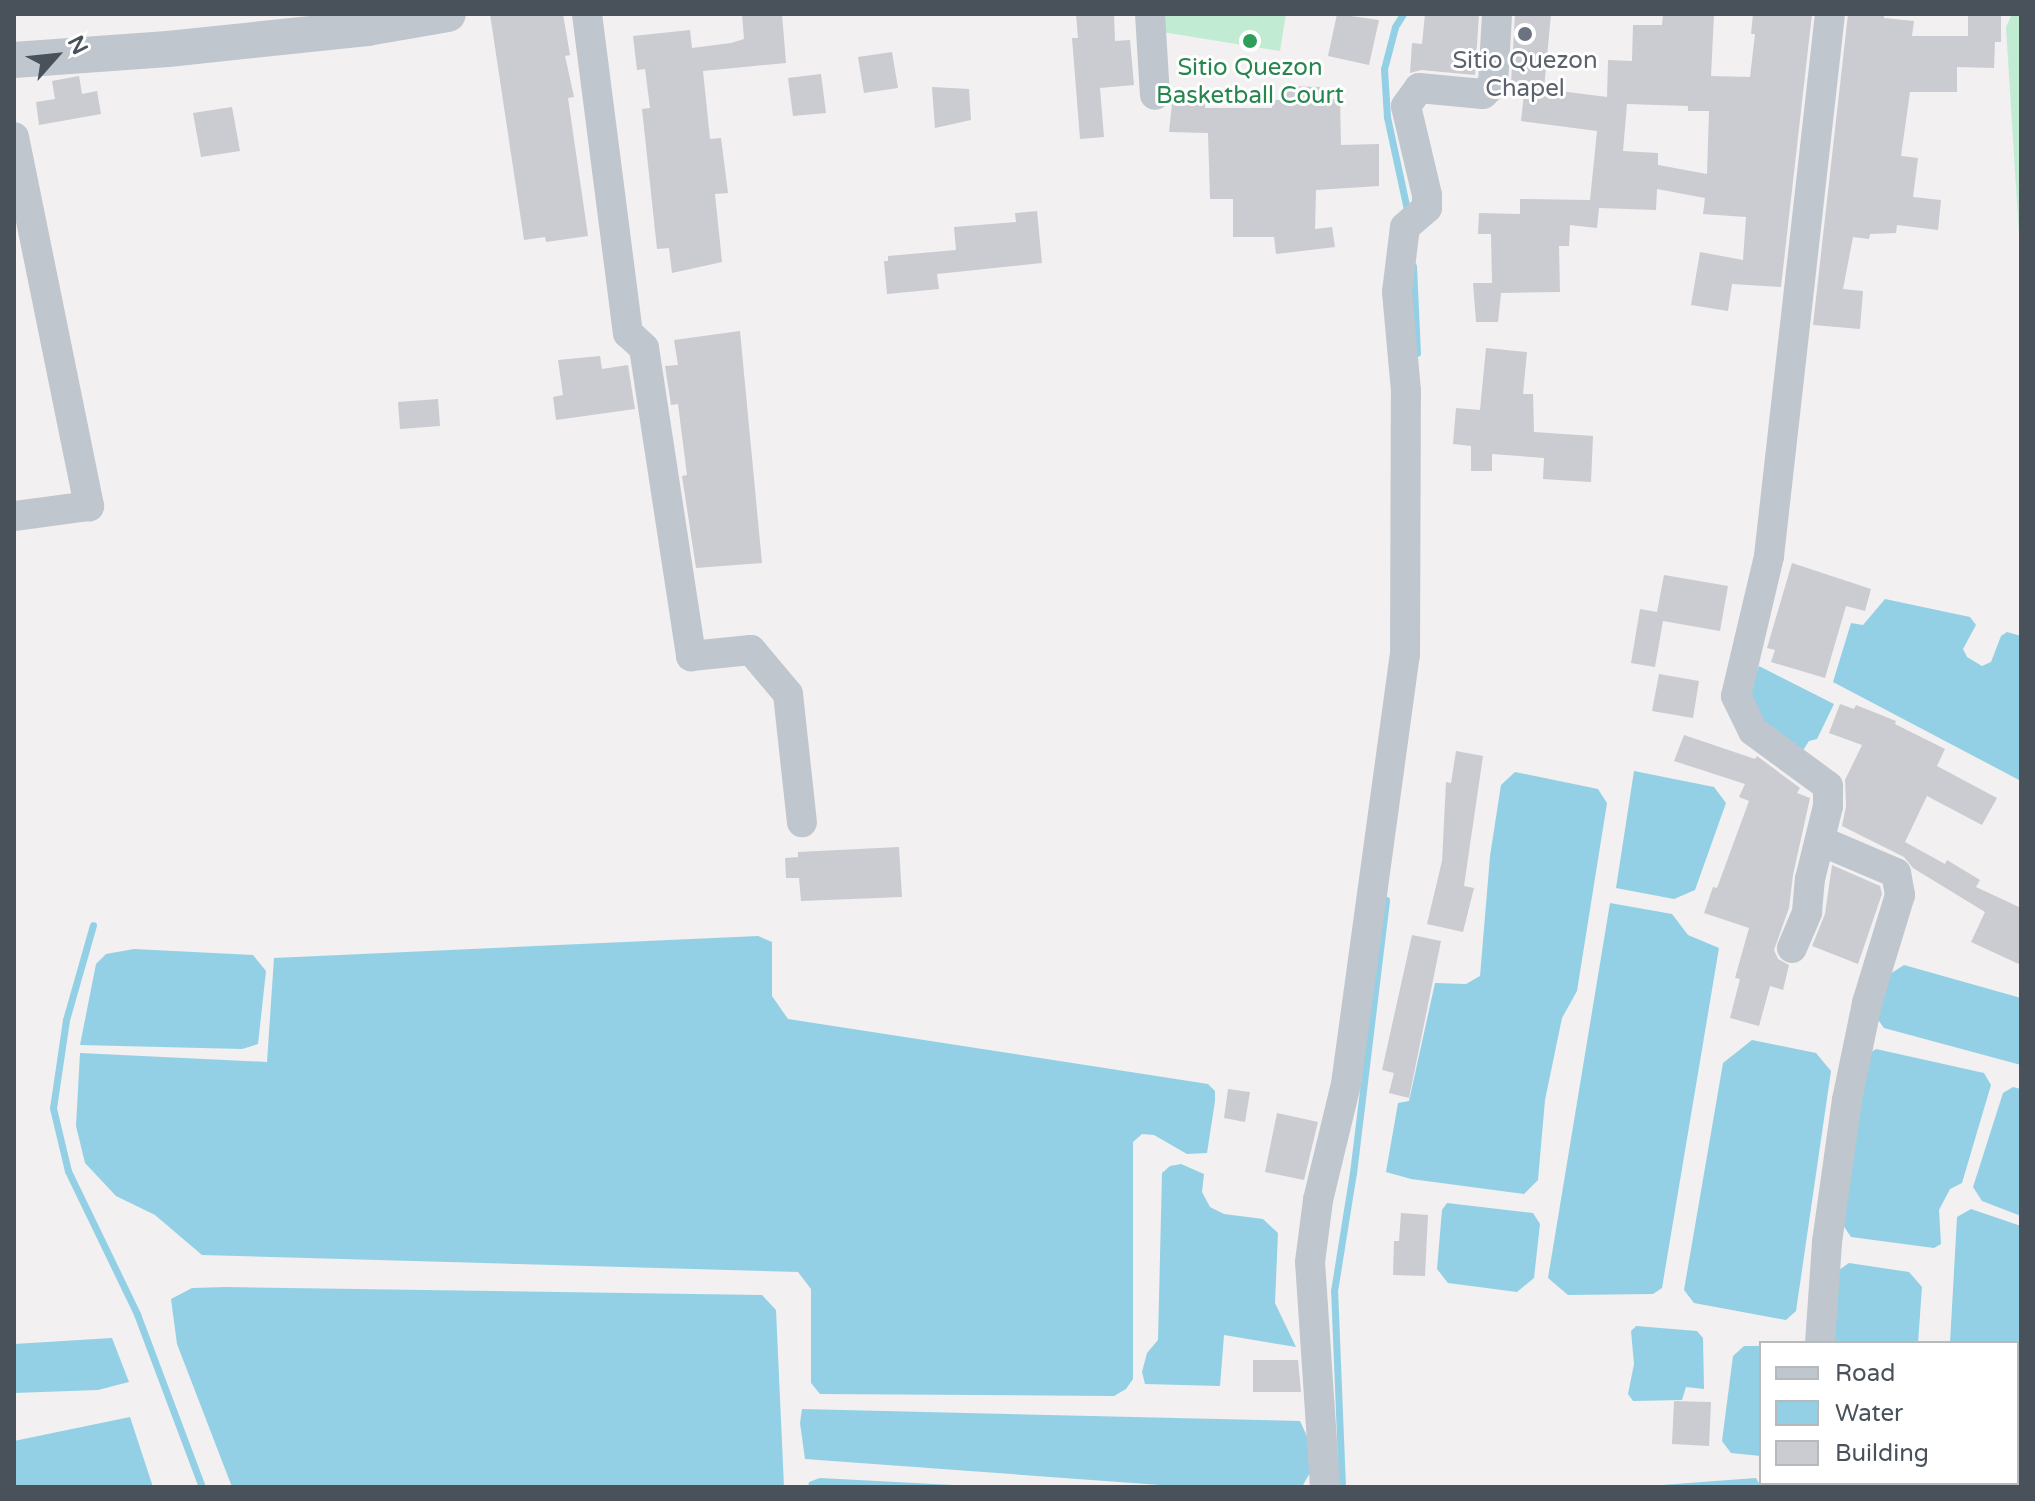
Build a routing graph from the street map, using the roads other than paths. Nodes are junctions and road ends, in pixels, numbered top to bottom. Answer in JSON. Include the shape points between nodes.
{"nodes":[{"id":1,"x":448,"y":14,"type":"edge"},
{"id":2,"x":587,"y":14,"type":"edge"},
{"id":3,"x":1150,"y":14,"type":"edge"},
{"id":4,"x":1497,"y":14,"type":"edge"},
{"id":5,"x":1830,"y":14,"type":"edge"},
{"id":6,"x":14,"y":60,"type":"edge"},
{"id":7,"x":1155,"y":95,"type":"dead end"},
{"id":8,"x":14,"y":137,"type":"edge"},
{"id":9,"x":14,"y":516,"type":"edge"},
{"id":10,"x":802,"y":822,"type":"dead end"},
{"id":11,"x":1821,"y":841,"type":"junction"},
{"id":12,"x":1792,"y":948,"type":"dead end"},
{"id":13,"x":1820,"y":1341,"type":"edge"},
{"id":14,"x":1325,"y":1487,"type":"edge"}],
"edges":[{"from":1,"to":6,"type":"street","via":[[367,28]]},
{"from":2,"to":10,"type":"street","via":[[628,333],[644,348],[691,656],[751,650],[788,694]]},
{"from":3,"to":7,"type":"street"},
{"from":4,"to":14,"type":"street","via":[[1493,84],[1483,94],[1419,88],[1406,106],[1417,143],[1416,218],[1397,292],[1406,391],[1405,655],[1346,1084],[1318,1200],[1310,1262]]},
{"from":5,"to":11,"type":"street","via":[[1769,556],[1736,696],[1753,731],[1828,786]]},
{"from":8,"to":9,"type":"street","via":[[89,506]]},
{"from":11,"to":12,"type":"street","via":[[1807,912]]},
{"from":11,"to":13,"type":"street","via":[[1896,873],[1900,895],[1867,1003],[1847,1100],[1827,1242]]}]}
